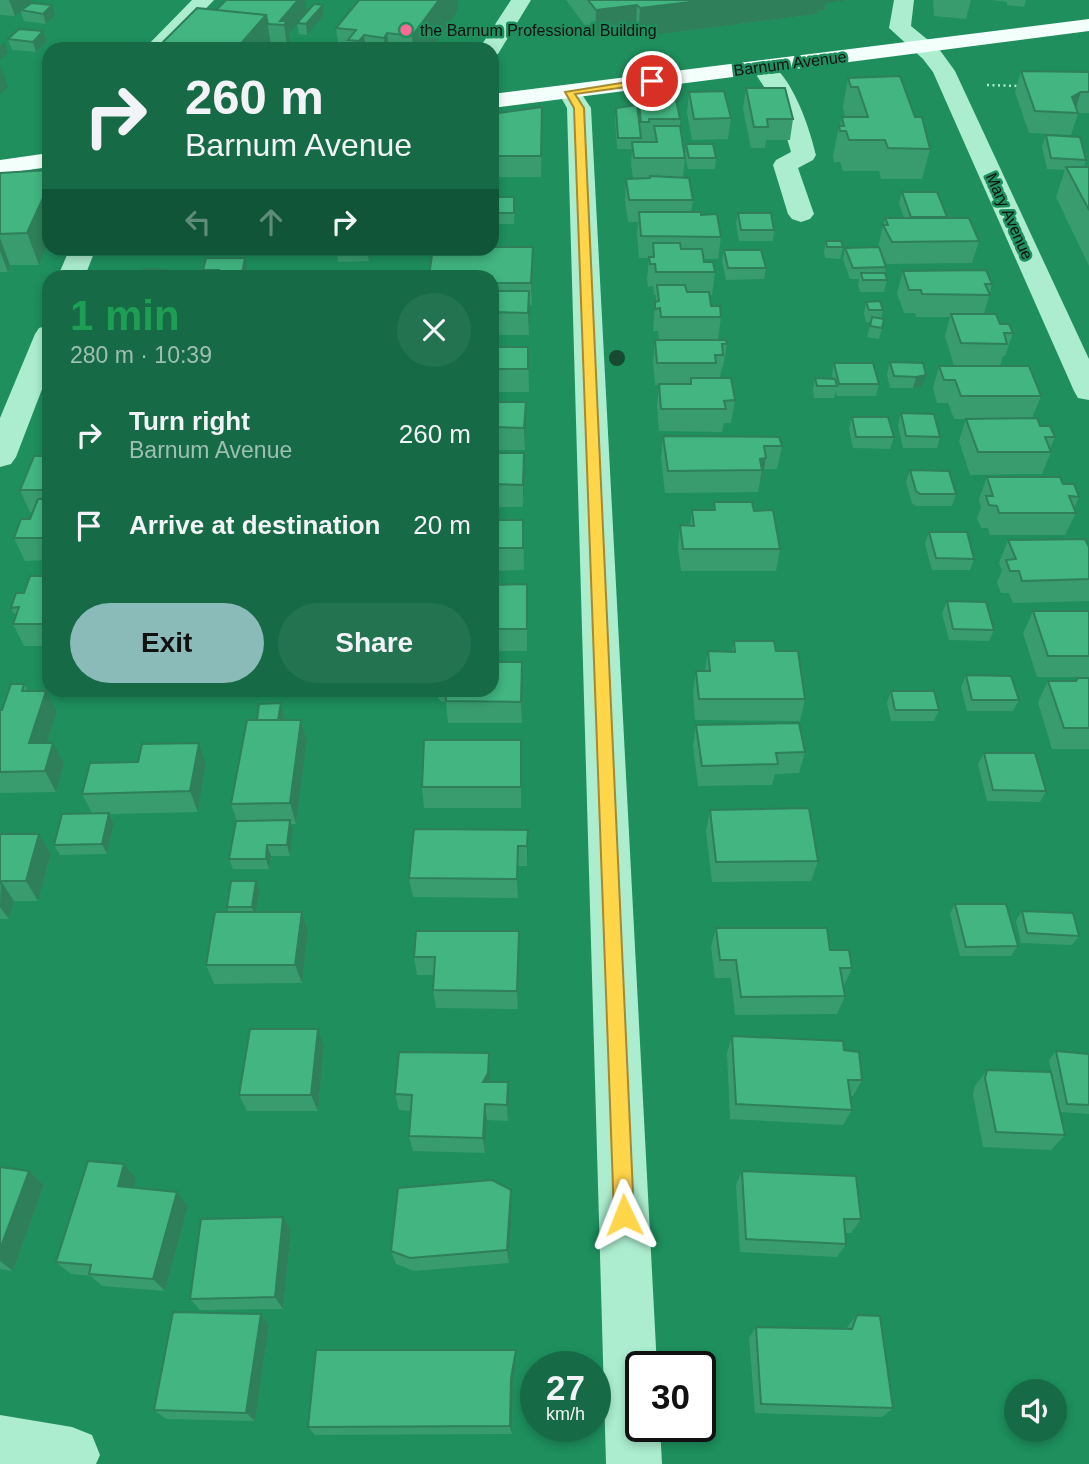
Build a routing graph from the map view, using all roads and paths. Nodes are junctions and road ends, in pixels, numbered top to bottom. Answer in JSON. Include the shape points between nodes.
{"nodes":[{"id":1,"x":204,"y":0,"type":"edge"},
{"id":2,"x":521,"y":0,"type":"edge"},
{"id":3,"x":904,"y":0,"type":"edge"},
{"id":4,"x":1089,"y":25,"type":"edge"},
{"id":5,"x":162,"y":42,"type":"edge"},
{"id":6,"x":494,"y":42,"type":"edge"},
{"id":7,"x":922,"y":46,"type":"junction"},
{"id":8,"x":762,"y":67,"type":"junction"},
{"id":9,"x":979,"y":85,"type":"dead end"},
{"id":10,"x":1026,"y":86,"type":"edge"},
{"id":11,"x":569,"y":92,"type":"junction"},
{"id":12,"x":499,"y":101,"type":"edge"},
{"id":13,"x":42,"y":160,"type":"edge"},
{"id":14,"x":0,"y":167,"type":"edge"},
{"id":15,"x":801,"y":214,"type":"dead end"},
{"id":16,"x":42,"y":352,"type":"edge"},
{"id":17,"x":1089,"y":391,"type":"edge"},
{"id":18,"x":0,"y":457,"type":"edge"},
{"id":19,"x":0,"y":1443,"type":"edge"},
{"id":20,"x":72,"y":1455,"type":"dead end"},
{"id":21,"x":634,"y":1464,"type":"edge"}],
"edges":[{"from":1,"to":5,"type":"street"},
{"from":2,"to":6,"type":"street"},
{"from":3,"to":7,"type":"street","name":"Mary Avenue","via":[[900,28]]},
{"from":4,"to":7,"type":"main road","name":"Barnum Avenue"},
{"from":7,"to":8,"type":"main road","name":"Barnum Avenue"},
{"from":7,"to":17,"type":"street","name":"Mary Avenue","via":[[944,71]]},
{"from":8,"to":11,"type":"main road","name":"Barnum Avenue"},
{"from":8,"to":15,"type":"street","via":[[787,98],[799,130],[804,155],[785,165]]},
{"from":9,"to":10,"type":"path"},
{"from":11,"to":12,"type":"main road","name":"Barnum Avenue"},
{"from":11,"to":21,"type":"street","via":[[579,108]]},
{"from":13,"to":14,"type":"main road"},
{"from":16,"to":18,"type":"street"},
{"from":19,"to":20,"type":"street"}]}
